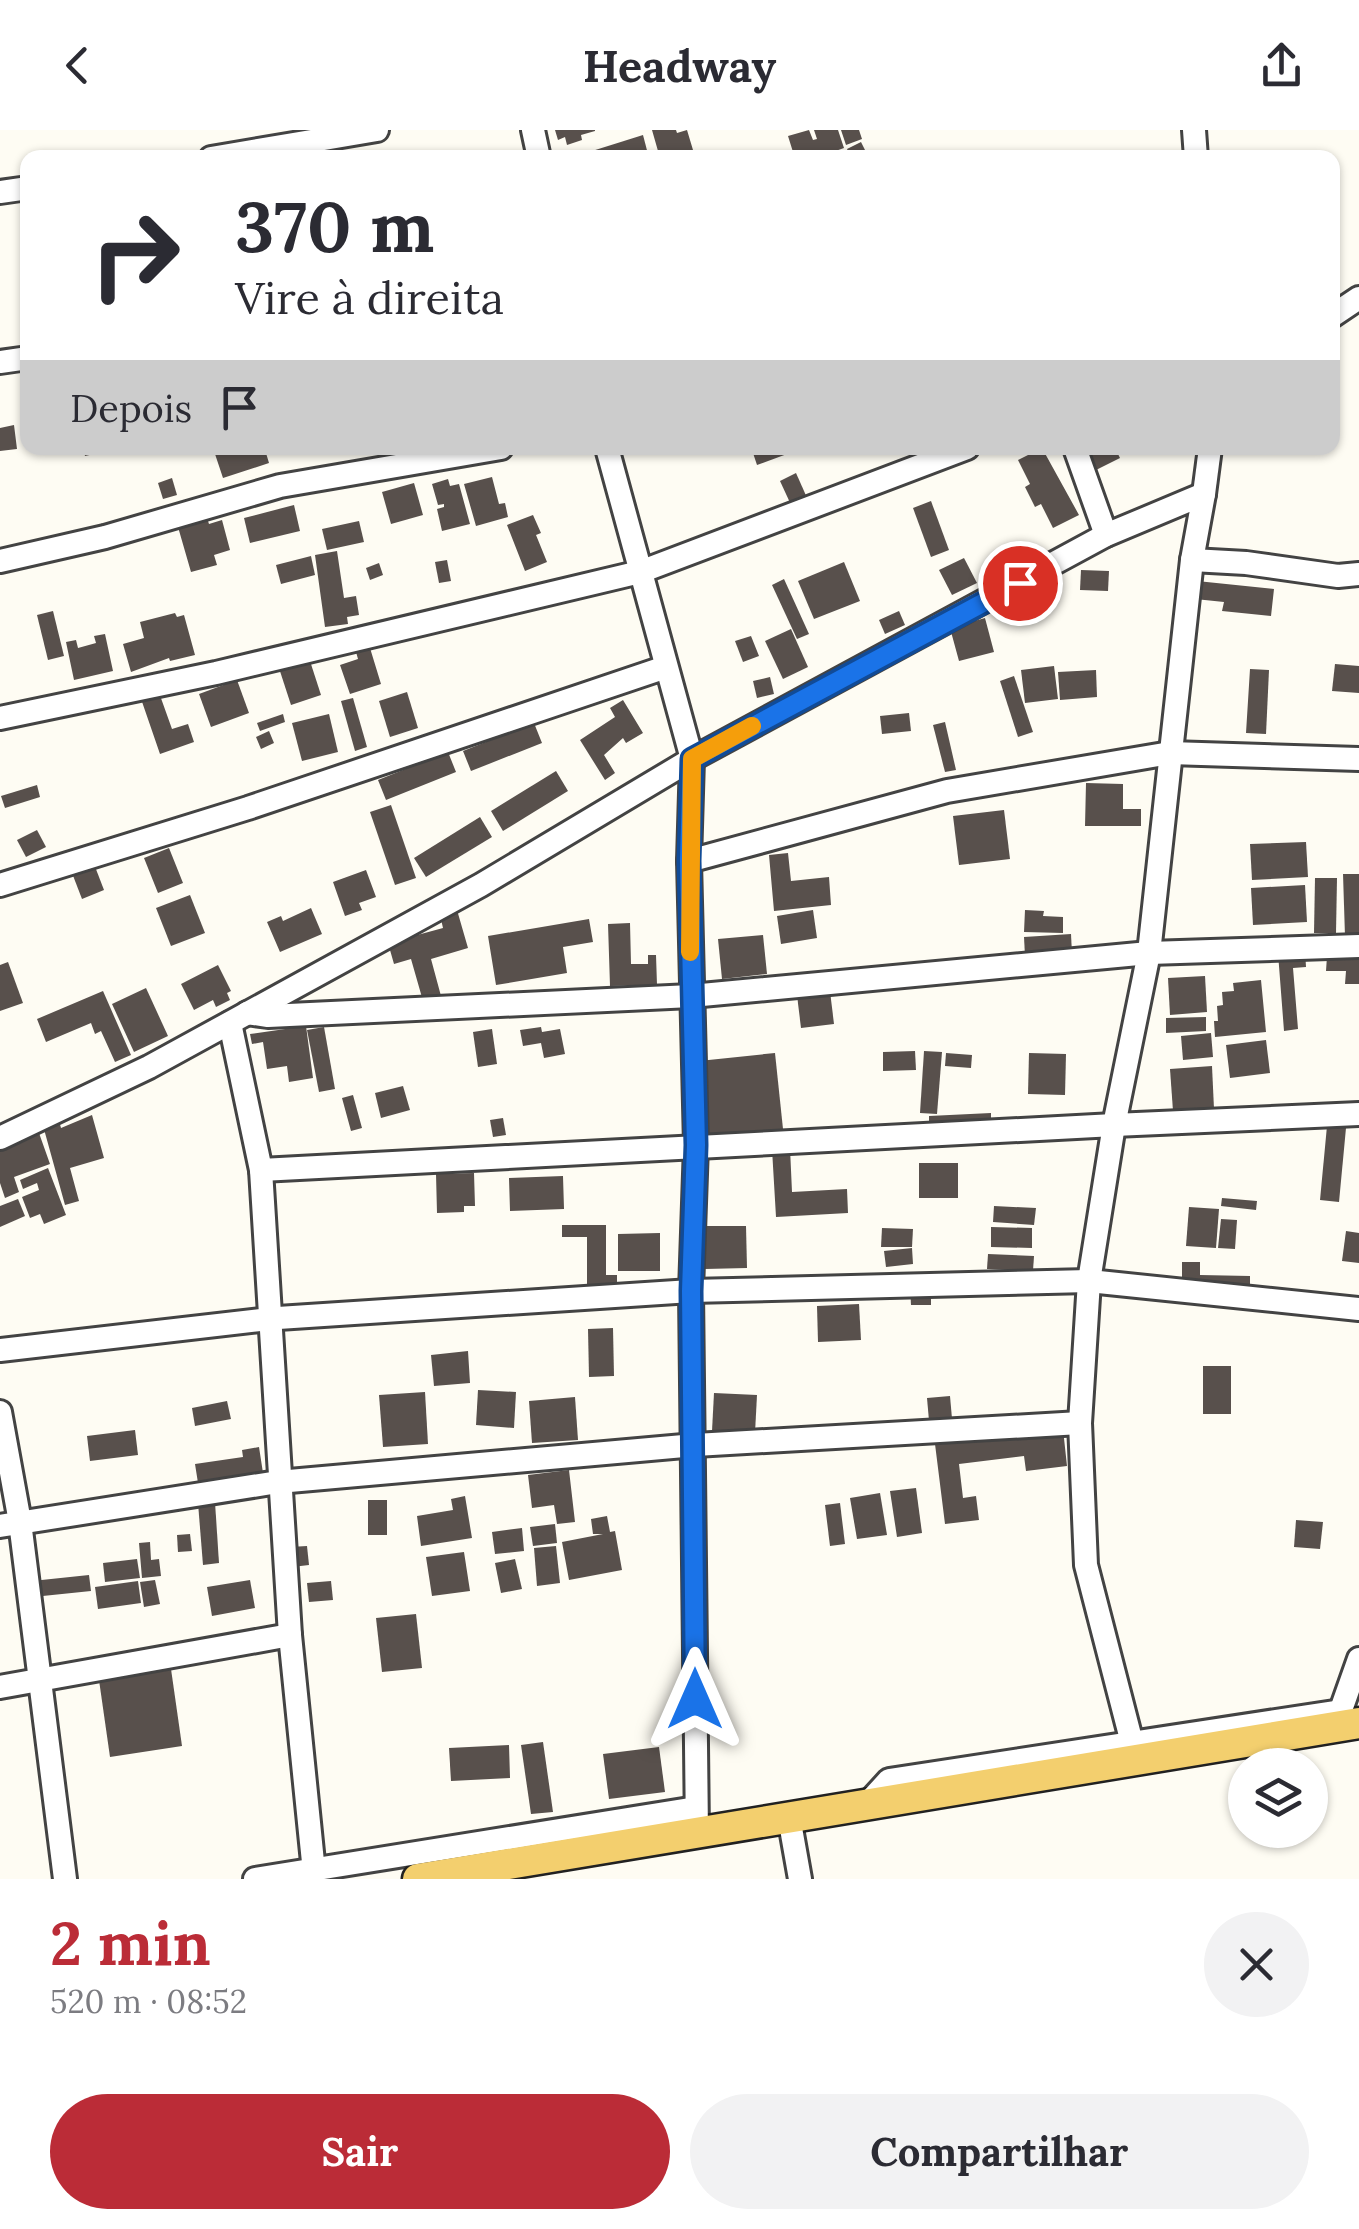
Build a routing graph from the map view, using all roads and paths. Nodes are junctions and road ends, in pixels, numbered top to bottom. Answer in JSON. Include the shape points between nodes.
{"nodes":[{"id":1,"x":377,"y":130,"type":"edge"},
{"id":2,"x":258,"y":150,"type":"edge"},
{"id":3,"x":461,"y":455,"type":"edge"},
{"id":4,"x":609,"y":455,"type":"edge"},
{"id":5,"x":949,"y":455,"type":"edge"},
{"id":6,"x":1077,"y":455,"type":"edge"},
{"id":7,"x":1209,"y":455,"type":"edge"},
{"id":8,"x":1204,"y":494,"type":"junction"},
{"id":9,"x":1106,"y":536,"type":"junction"},
{"id":10,"x":1192,"y":560,"type":"junction"},
{"id":11,"x":0,"y":561,"type":"edge"},
{"id":12,"x":640,"y":572,"type":"junction"},
{"id":13,"x":1359,"y":574,"type":"edge"},
{"id":14,"x":666,"y":667,"type":"junction"},
{"id":15,"x":0,"y":718,"type":"edge"},
{"id":16,"x":1170,"y":753,"type":"junction"},
{"id":17,"x":692,"y":759,"type":"junction"},
{"id":18,"x":1359,"y":759,"type":"edge"},
{"id":19,"x":689,"y":861,"type":"junction"},
{"id":20,"x":0,"y":885,"type":"edge"},
{"id":21,"x":1359,"y":946,"type":"edge"},
{"id":22,"x":1148,"y":952,"type":"junction"},
{"id":23,"x":691,"y":996,"type":"junction"},
{"id":24,"x":238,"y":1018,"type":"junction"},
{"id":25,"x":1359,"y":1114,"type":"edge"},
{"id":26,"x":1114,"y":1125,"type":"junction"},
{"id":27,"x":0,"y":1138,"type":"edge"},
{"id":28,"x":696,"y":1145,"type":"junction"},
{"id":29,"x":261,"y":1170,"type":"junction"},
{"id":30,"x":1088,"y":1281,"type":"junction"},
{"id":31,"x":691,"y":1291,"type":"junction"},
{"id":32,"x":1359,"y":1309,"type":"edge"},
{"id":33,"x":268,"y":1320,"type":"junction"},
{"id":34,"x":0,"y":1350,"type":"edge"},
{"id":35,"x":0,"y":1412,"type":"edge"},
{"id":36,"x":1080,"y":1423,"type":"junction"},
{"id":37,"x":695,"y":1445,"type":"junction"},
{"id":38,"x":278,"y":1482,"type":"junction"},
{"id":39,"x":10,"y":1524,"type":"edge"},
{"id":40,"x":290,"y":1635,"type":"junction"},
{"id":41,"x":1359,"y":1659,"type":"edge"},
{"id":42,"x":42,"y":1680,"type":"junction"},
{"id":43,"x":0,"y":1687,"type":"edge"},
{"id":44,"x":1345,"y":1721,"type":"edge"},
{"id":45,"x":1132,"y":1742,"type":"junction"},
{"id":46,"x":866,"y":1804,"type":"junction"},
{"id":47,"x":789,"y":1818,"type":"junction"},
{"id":48,"x":696,"y":1822,"type":"junction"},
{"id":49,"x":314,"y":1872,"type":"junction"},
{"id":50,"x":66,"y":1879,"type":"edge"},
{"id":51,"x":255,"y":1879,"type":"edge"},
{"id":52,"x":418,"y":1879,"type":"edge"},
{"id":53,"x":800,"y":1879,"type":"edge"}],
"edges":[{"from":1,"to":2,"type":"street"},
{"from":3,"to":11,"type":"street","via":[[280,486],[106,538]]},
{"from":4,"to":12,"type":"street"},
{"from":5,"to":12,"type":"street"},
{"from":6,"to":9,"type":"street"},
{"from":7,"to":8,"type":"street"},
{"from":8,"to":9,"type":"street"},
{"from":8,"to":10,"type":"street"},
{"from":9,"to":17,"type":"street"},
{"from":10,"to":13,"type":"street"},
{"from":10,"to":16,"type":"street"},
{"from":12,"to":14,"type":"street"},
{"from":12,"to":15,"type":"street"},
{"from":14,"to":17,"type":"street"},
{"from":14,"to":20,"type":"street"},
{"from":16,"to":18,"type":"street"},
{"from":16,"to":19,"type":"street","via":[[947,790]]},
{"from":16,"to":22,"type":"street"},
{"from":17,"to":19,"type":"street"},
{"from":17,"to":24,"type":"street"},
{"from":19,"to":23,"type":"street"},
{"from":21,"to":22,"type":"street"},
{"from":22,"to":23,"type":"street"},
{"from":22,"to":26,"type":"street"},
{"from":23,"to":24,"type":"street"},
{"from":23,"to":28,"type":"street"},
{"from":24,"to":27,"type":"street"},
{"from":24,"to":29,"type":"street"},
{"from":25,"to":26,"type":"street"},
{"from":26,"to":28,"type":"street"},
{"from":26,"to":30,"type":"street"},
{"from":28,"to":29,"type":"street"},
{"from":28,"to":31,"type":"street"},
{"from":29,"to":33,"type":"street"},
{"from":30,"to":31,"type":"street"},
{"from":30,"to":32,"type":"street"},
{"from":30,"to":36,"type":"street"},
{"from":31,"to":33,"type":"street"},
{"from":31,"to":37,"type":"street"},
{"from":33,"to":34,"type":"street"},
{"from":33,"to":38,"type":"street"},
{"from":35,"to":39,"type":"street"},
{"from":36,"to":37,"type":"street"},
{"from":36,"to":45,"type":"street","via":[[1086,1565]]},
{"from":37,"to":38,"type":"street"},
{"from":37,"to":48,"type":"street"},
{"from":38,"to":39,"type":"street"},
{"from":38,"to":40,"type":"street"},
{"from":39,"to":42,"type":"street"},
{"from":40,"to":42,"type":"street"},
{"from":40,"to":49,"type":"street"},
{"from":41,"to":44,"type":"street"},
{"from":42,"to":43,"type":"street"},
{"from":42,"to":50,"type":"street"},
{"from":44,"to":45,"type":"street"},
{"from":44,"to":46,"type":"main road"},
{"from":45,"to":46,"type":"street","via":[[889,1780]]},
{"from":46,"to":47,"type":"main road"},
{"from":47,"to":48,"type":"main road"},
{"from":47,"to":53,"type":"street"},
{"from":48,"to":49,"type":"street"},
{"from":48,"to":52,"type":"main road"},
{"from":49,"to":51,"type":"street"}]}
